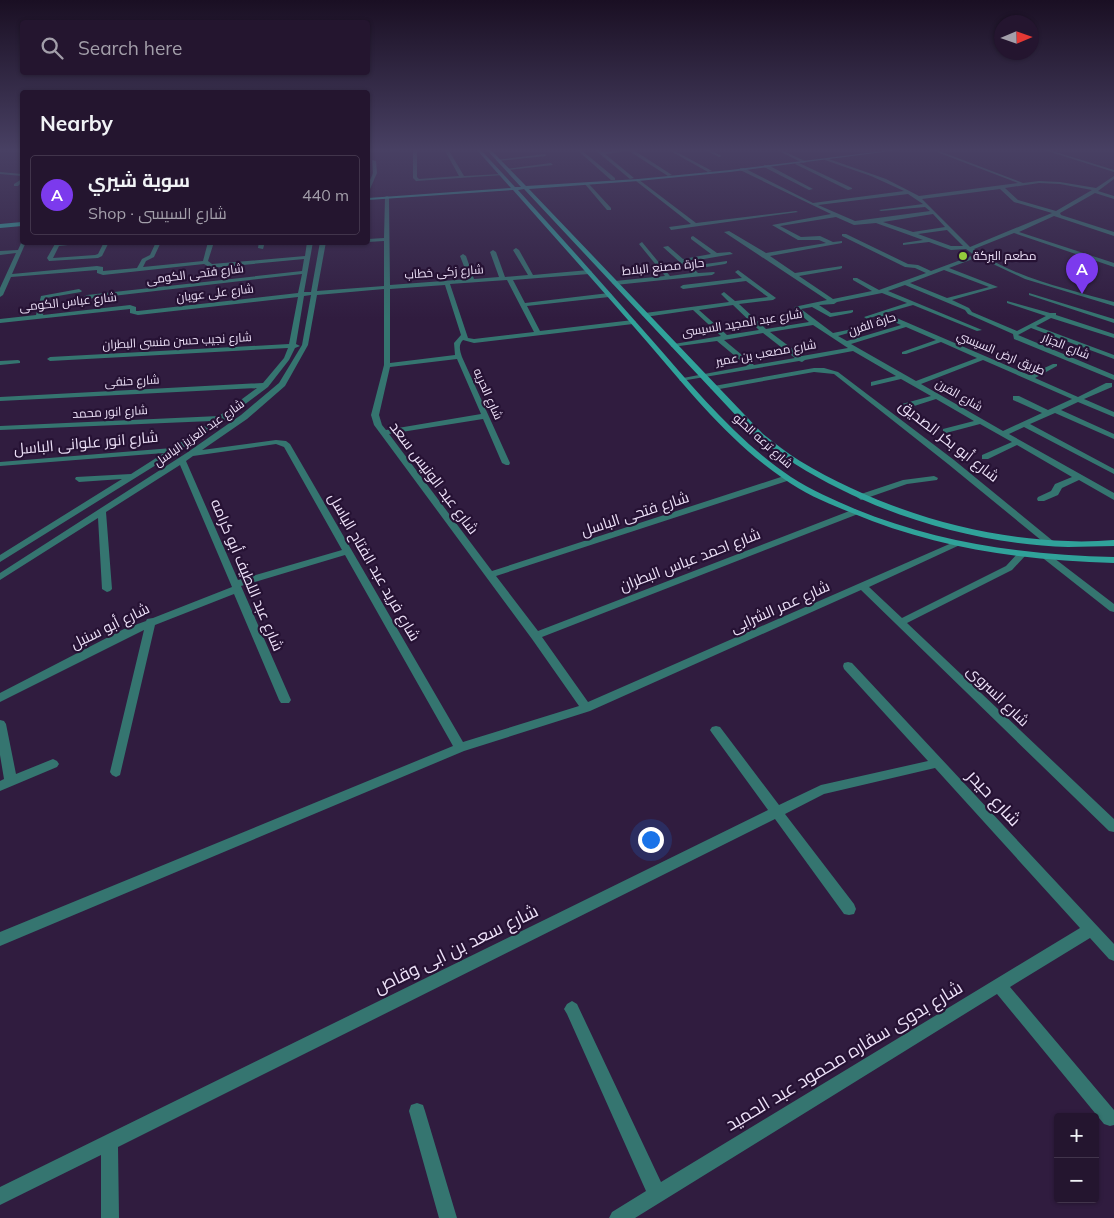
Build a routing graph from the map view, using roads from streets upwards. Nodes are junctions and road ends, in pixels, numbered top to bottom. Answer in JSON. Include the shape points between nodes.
{"nodes":[{"id":1,"x":387,"y":206,"type":"edge"},
{"id":2,"x":529,"y":206,"type":"edge"},
{"id":3,"x":543,"y":206,"type":"edge"},
{"id":4,"x":606,"y":206,"type":"edge"},
{"id":5,"x":670,"y":206,"type":"edge"},
{"id":6,"x":816,"y":206,"type":"edge"},
{"id":7,"x":918,"y":206,"type":"edge"},
{"id":8,"x":927,"y":206,"type":"edge"},
{"id":9,"x":1032,"y":206,"type":"edge"},
{"id":10,"x":1072,"y":206,"type":"edge"},
{"id":11,"x":609,"y":209,"type":"dead end"},
{"id":12,"x":881,"y":210,"type":"dead end"},
{"id":13,"x":796,"y":212,"type":"dead end"},
{"id":14,"x":934,"y":212,"type":"junction"},
{"id":15,"x":1058,"y":214,"type":"junction"},
{"id":16,"x":837,"y":215,"type":"junction"},
{"id":17,"x":872,"y":215,"type":"dead end"},
{"id":18,"x":879,"y":221,"type":"junction"},
{"id":19,"x":20,"y":224,"type":"edge"},
{"id":20,"x":694,"y":225,"type":"junction"},
{"id":21,"x":0,"y":226,"type":"edge"},
{"id":22,"x":671,"y":228,"type":"dead end"},
{"id":23,"x":949,"y":228,"type":"junction"},
{"id":24,"x":727,"y":232,"type":"dead end"},
{"id":25,"x":1014,"y":232,"type":"junction"},
{"id":26,"x":913,"y":234,"type":"junction"},
{"id":27,"x":1114,"y":234,"type":"edge"},
{"id":28,"x":844,"y":235,"type":"dead end"},
{"id":29,"x":693,"y":238,"type":"dead end"},
{"id":30,"x":387,"y":239,"type":"junction"},
{"id":31,"x":370,"y":240,"type":"edge"},
{"id":32,"x":931,"y":240,"type":"junction"},
{"id":33,"x":840,"y":242,"type":"dead end"},
{"id":34,"x":831,"y":243,"type":"junction"},
{"id":35,"x":642,"y":244,"type":"dead end"},
{"id":36,"x":905,"y":244,"type":"dead end"},
{"id":37,"x":23,"y":245,"type":"edge"},
{"id":38,"x":57,"y":245,"type":"edge"},
{"id":39,"x":105,"y":245,"type":"edge"},
{"id":40,"x":158,"y":245,"type":"edge"},
{"id":41,"x":210,"y":245,"type":"edge"},
{"id":42,"x":309,"y":245,"type":"edge"},
{"id":43,"x":323,"y":245,"type":"edge"},
{"id":44,"x":666,"y":247,"type":"dead end"},
{"id":45,"x":968,"y":248,"type":"junction"},
{"id":46,"x":516,"y":250,"type":"dead end"},
{"id":47,"x":20,"y":252,"type":"junction"},
{"id":48,"x":493,"y":252,"type":"dead end"},
{"id":49,"x":0,"y":253,"type":"edge"},
{"id":50,"x":730,"y":254,"type":"dead end"},
{"id":51,"x":716,"y":255,"type":"junction"},
{"id":52,"x":765,"y":255,"type":"junction"},
{"id":53,"x":978,"y":255,"type":"junction"},
{"id":54,"x":463,"y":256,"type":"dead end"},
{"id":55,"x":307,"y":257,"type":"junction"},
{"id":56,"x":682,"y":261,"type":"junction"},
{"id":57,"x":205,"y":262,"type":"junction"},
{"id":58,"x":726,"y":262,"type":"dead end"},
{"id":59,"x":1114,"y":264,"type":"edge"},
{"id":60,"x":840,"y":267,"type":"dead end"},
{"id":61,"x":690,"y":268,"type":"junction"},
{"id":62,"x":945,"y":268,"type":"junction"},
{"id":63,"x":139,"y":269,"type":"junction"},
{"id":64,"x":60,"y":271,"type":"junction"},
{"id":65,"x":305,"y":272,"type":"junction"},
{"id":66,"x":589,"y":272,"type":"junction"},
{"id":67,"x":738,"y":272,"type":"dead end"},
{"id":68,"x":712,"y":273,"type":"dead end"},
{"id":69,"x":932,"y":273,"type":"junction"},
{"id":70,"x":697,"y":275,"type":"junction"},
{"id":71,"x":794,"y":275,"type":"junction"},
{"id":72,"x":8,"y":276,"type":"junction"},
{"id":73,"x":532,"y":277,"type":"junction"},
{"id":74,"x":0,"y":278,"type":"edge"},
{"id":75,"x":671,"y":278,"type":"junction"},
{"id":76,"x":506,"y":279,"type":"junction"},
{"id":77,"x":747,"y":279,"type":"junction"},
{"id":78,"x":855,"y":279,"type":"dead end"},
{"id":79,"x":56,"y":281,"type":"dead end"},
{"id":80,"x":472,"y":281,"type":"junction"},
{"id":81,"x":447,"y":283,"type":"junction"},
{"id":82,"x":615,"y":283,"type":"junction"},
{"id":83,"x":906,"y":283,"type":"junction"},
{"id":84,"x":683,"y":287,"type":"junction"},
{"id":85,"x":388,"y":288,"type":"junction"},
{"id":86,"x":79,"y":291,"type":"dead end"},
{"id":87,"x":881,"y":291,"type":"junction"},
{"id":88,"x":1,"y":292,"type":"edge"},
{"id":89,"x":314,"y":293,"type":"junction"},
{"id":90,"x":301,"y":294,"type":"junction"},
{"id":91,"x":724,"y":294,"type":"dead end"},
{"id":92,"x":1032,"y":294,"type":"dead end"},
{"id":93,"x":609,"y":295,"type":"junction"},
{"id":94,"x":693,"y":295,"type":"dead end"},
{"id":95,"x":87,"y":297,"type":"dead end"},
{"id":96,"x":1088,"y":297,"type":"junction"},
{"id":97,"x":947,"y":300,"type":"junction"},
{"id":98,"x":834,"y":302,"type":"junction"},
{"id":99,"x":1009,"y":302,"type":"dead end"},
{"id":100,"x":914,"y":303,"type":"junction"},
{"id":101,"x":734,"y":304,"type":"junction"},
{"id":102,"x":1114,"y":304,"type":"edge"},
{"id":103,"x":523,"y":305,"type":"junction"},
{"id":104,"x":814,"y":305,"type":"junction"},
{"id":105,"x":1068,"y":307,"type":"junction"},
{"id":106,"x":694,"y":309,"type":"junction"},
{"id":107,"x":851,"y":311,"type":"dead end"},
{"id":108,"x":132,"y":312,"type":"joint"},
{"id":109,"x":879,"y":313,"type":"junction"},
{"id":110,"x":645,"y":315,"type":"junction"},
{"id":111,"x":1052,"y":315,"type":"junction"},
{"id":112,"x":39,"y":317,"type":"junction"},
{"id":113,"x":867,"y":317,"type":"dead end"},
{"id":114,"x":0,"y":321,"type":"edge"},
{"id":115,"x":633,"y":322,"type":"junction"},
{"id":116,"x":814,"y":323,"type":"junction"},
{"id":117,"x":1114,"y":323,"type":"edge"},
{"id":118,"x":906,"y":325,"type":"junction"},
{"id":119,"x":1030,"y":326,"type":"junction"},
{"id":120,"x":860,"y":328,"type":"dead end"},
{"id":121,"x":979,"y":330,"type":"dead end"},
{"id":122,"x":764,"y":331,"type":"junction"},
{"id":123,"x":1102,"y":332,"type":"junction"},
{"id":124,"x":538,"y":334,"type":"junction"},
{"id":125,"x":1017,"y":334,"type":"junction"},
{"id":126,"x":832,"y":335,"type":"junction"},
{"id":127,"x":464,"y":336,"type":"junction"},
{"id":128,"x":1114,"y":336,"type":"edge"},
{"id":129,"x":722,"y":338,"type":"junction"},
{"id":130,"x":942,"y":340,"type":"junction"},
{"id":131,"x":845,"y":344,"type":"junction"},
{"id":132,"x":292,"y":346,"type":"junction"},
{"id":133,"x":305,"y":346,"type":"junction"},
{"id":134,"x":674,"y":346,"type":"junction"},
{"id":135,"x":854,"y":349,"type":"junction"},
{"id":136,"x":904,"y":353,"type":"dead end"},
{"id":137,"x":459,"y":357,"type":"junction"},
{"id":138,"x":1114,"y":357,"type":"edge"},
{"id":139,"x":982,"y":358,"type":"junction"},
{"id":140,"x":50,"y":359,"type":"dead end"},
{"id":141,"x":800,"y":359,"type":"junction"},
{"id":142,"x":18,"y":362,"type":"dead end"},
{"id":143,"x":0,"y":363,"type":"edge"},
{"id":144,"x":387,"y":365,"type":"junction"},
{"id":145,"x":1056,"y":365,"type":"dead end"},
{"id":146,"x":752,"y":367,"type":"junction"},
{"id":147,"x":814,"y":370,"type":"junction"},
{"id":148,"x":702,"y":376,"type":"junction"},
{"id":149,"x":902,"y":376,"type":"junction"},
{"id":150,"x":1030,"y":378,"type":"junction"},
{"id":151,"x":1114,"y":378,"type":"edge"},
{"id":152,"x":683,"y":380,"type":"junction"},
{"id":153,"x":874,"y":384,"type":"dead end"},
{"id":154,"x":915,"y":384,"type":"junction"},
{"id":155,"x":265,"y":385,"type":"junction"},
{"id":156,"x":1109,"y":385,"type":"dead end"},
{"id":157,"x":714,"y":388,"type":"junction"},
{"id":158,"x":938,"y":396,"type":"junction"},
{"id":159,"x":1016,"y":398,"type":"dead end"},
{"id":160,"x":0,"y":399,"type":"edge"},
{"id":161,"x":1079,"y":399,"type":"junction"},
{"id":162,"x":905,"y":406,"type":"dead end"},
{"id":163,"x":1052,"y":412,"type":"junction"},
{"id":164,"x":1114,"y":415,"type":"edge"},
{"id":165,"x":485,"y":416,"type":"junction"},
{"id":166,"x":221,"y":418,"type":"junction"},
{"id":167,"x":981,"y":421,"type":"junction"},
{"id":168,"x":1024,"y":424,"type":"junction"},
{"id":169,"x":0,"y":428,"type":"edge"},
{"id":170,"x":946,"y":431,"type":"dead end"},
{"id":171,"x":383,"y":433,"type":"junction"},
{"id":172,"x":1003,"y":434,"type":"junction"},
{"id":173,"x":1114,"y":437,"type":"edge"},
{"id":174,"x":1018,"y":442,"type":"junction"},
{"id":175,"x":174,"y":450,"type":"junction"},
{"id":176,"x":192,"y":454,"type":"junction"},
{"id":177,"x":985,"y":457,"type":"dead end"},
{"id":178,"x":182,"y":461,"type":"junction"},
{"id":179,"x":506,"y":462,"type":"dead end"},
{"id":180,"x":0,"y":464,"type":"edge"},
{"id":181,"x":1114,"y":472,"type":"edge"},
{"id":182,"x":132,"y":476,"type":"junction"},
{"id":183,"x":1079,"y":477,"type":"junction"},
{"id":184,"x":787,"y":478,"type":"junction"},
{"id":185,"x":934,"y":478,"type":"dead end"},
{"id":186,"x":79,"y":479,"type":"dead end"},
{"id":187,"x":861,"y":497,"type":"junction"},
{"id":188,"x":1114,"y":497,"type":"edge"},
{"id":189,"x":1041,"y":499,"type":"dead end"},
{"id":190,"x":102,"y":512,"type":"junction"},
{"id":191,"x":855,"y":512,"type":"junction"},
{"id":192,"x":1050,"y":543,"type":"junction"},
{"id":193,"x":1114,"y":543,"type":"edge"},
{"id":194,"x":957,"y":544,"type":"junction"},
{"id":195,"x":347,"y":552,"type":"junction"},
{"id":196,"x":1021,"y":555,"type":"junction"},
{"id":197,"x":1047,"y":557,"type":"junction"},
{"id":198,"x":0,"y":559,"type":"edge"},
{"id":199,"x":1114,"y":560,"type":"edge"},
{"id":200,"x":490,"y":576,"type":"junction"},
{"id":201,"x":0,"y":577,"type":"edge"},
{"id":202,"x":862,"y":586,"type":"junction"},
{"id":203,"x":236,"y":587,"type":"junction"},
{"id":204,"x":108,"y":589,"type":"dead end"},
{"id":205,"x":1114,"y":609,"type":"edge"},
{"id":206,"x":151,"y":621,"type":"junction"},
{"id":207,"x":900,"y":623,"type":"junction"},
{"id":208,"x":536,"y":636,"type":"junction"},
{"id":209,"x":848,"y":666,"type":"dead end"},
{"id":210,"x":0,"y":698,"type":"edge"},
{"id":211,"x":285,"y":700,"type":"dead end"},
{"id":212,"x":586,"y":708,"type":"junction"},
{"id":213,"x":0,"y":724,"type":"edge"},
{"id":214,"x":716,"y":730,"type":"dead end"},
{"id":215,"x":460,"y":748,"type":"junction"},
{"id":216,"x":938,"y":763,"type":"junction"},
{"id":217,"x":53,"y":764,"type":"dead end"},
{"id":218,"x":116,"y":772,"type":"dead end"},
{"id":219,"x":6,"y":783,"type":"edge"},
{"id":220,"x":777,"y":811,"type":"junction"},
{"id":221,"x":1114,"y":827,"type":"edge"},
{"id":222,"x":849,"y":909,"type":"dead end"},
{"id":223,"x":1091,"y":929,"type":"junction"},
{"id":224,"x":0,"y":939,"type":"edge"},
{"id":225,"x":1114,"y":954,"type":"edge"},
{"id":226,"x":999,"y":985,"type":"junction"},
{"id":227,"x":572,"y":1009,"type":"dead end"},
{"id":228,"x":418,"y":1111,"type":"dead end"},
{"id":229,"x":1110,"y":1118,"type":"dead end"},
{"id":230,"x":109,"y":1141,"type":"junction"},
{"id":231,"x":658,"y":1194,"type":"junction"},
{"id":232,"x":0,"y":1196,"type":"edge"},
{"id":233,"x":110,"y":1218,"type":"edge"},
{"id":234,"x":448,"y":1218,"type":"edge"},
{"id":235,"x":618,"y":1218,"type":"edge"}],
"edges":[{"from":1,"to":30,"type":"street","name":"شارع عبد الونيس سعد"},
{"from":2,"to":66,"type":"street","name":"شارع ترعه الحلو"},
{"from":3,"to":82,"type":"street","name":"شارع ترعه الحلو"},
{"from":4,"to":11,"type":"street"},
{"from":5,"to":20,"type":"street"},
{"from":6,"to":16,"type":"street"},
{"from":7,"to":12,"type":"street"},
{"from":8,"to":14,"type":"street"},
{"from":9,"to":15,"type":"street"},
{"from":10,"to":15,"type":"street"},
{"from":13,"to":20,"type":"street"},
{"from":14,"to":18,"type":"street"},
{"from":14,"to":23,"type":"street"},
{"from":15,"to":25,"type":"street"},
{"from":15,"to":27,"type":"street"},
{"from":16,"to":18,"type":"street","via":[[857,223]]},
{"from":16,"to":34,"type":"street","via":[[775,225],[800,239],[817,238]]},
{"from":17,"to":18,"type":"street"},
{"from":18,"to":26,"type":"street"},
{"from":19,"to":21,"type":"street"},
{"from":20,"to":22,"type":"street"},
{"from":23,"to":26,"type":"street"},
{"from":23,"to":45,"type":"street"},
{"from":24,"to":52,"type":"street"},
{"from":25,"to":45,"type":"street"},
{"from":25,"to":59,"type":"street"},
{"from":26,"to":32,"type":"street"},
{"from":28,"to":69,"type":"street","via":[[907,266]]},
{"from":29,"to":51,"type":"street"},
{"from":30,"to":31,"type":"street"},
{"from":30,"to":85,"type":"street","name":"شارع عبد الونيس سعد"},
{"from":32,"to":36,"type":"street"},
{"from":32,"to":45,"type":"street","via":[[951,248]]},
{"from":33,"to":34,"type":"street"},
{"from":34,"to":52,"type":"street"},
{"from":35,"to":75,"type":"street"},
{"from":37,"to":47,"type":"street"},
{"from":38,"to":39,"type":"street","via":[[51,260],[90,258],[101,253]]},
{"from":40,"to":63,"type":"street"},
{"from":41,"to":57,"type":"street"},
{"from":42,"to":55,"type":"street","name":"شارع عبد العزيز الباسل"},
{"from":43,"to":89,"type":"street","name":"شارع عبد العزيز الباسل"},
{"from":44,"to":56,"type":"street"},
{"from":45,"to":53,"type":"street"},
{"from":46,"to":73,"type":"street"},
{"from":47,"to":49,"type":"street"},
{"from":47,"to":72,"type":"street"},
{"from":48,"to":76,"type":"street"},
{"from":50,"to":51,"type":"street"},
{"from":51,"to":56,"type":"street"},
{"from":52,"to":71,"type":"street"},
{"from":53,"to":62,"type":"street"},
{"from":53,"to":96,"type":"street","via":[[1014,273]]},
{"from":54,"to":80,"type":"street"},
{"from":55,"to":57,"type":"street","via":[[211,266]]},
{"from":55,"to":65,"type":"street","name":"شارع عبد العزيز الباسل"},
{"from":56,"to":61,"type":"street"},
{"from":57,"to":63,"type":"street"},
{"from":58,"to":61,"type":"street"},
{"from":60,"to":71,"type":"street"},
{"from":61,"to":70,"type":"street"},
{"from":62,"to":69,"type":"street"},
{"from":62,"to":97,"type":"street","via":[[995,286]]},
{"from":63,"to":64,"type":"street","via":[[103,273],[99,272],[101,268]]},
{"from":64,"to":72,"type":"street"},
{"from":64,"to":79,"type":"street"},
{"from":65,"to":90,"type":"street","name":"شارع عبد العزيز الباسل"},
{"from":65,"to":95,"type":"street","name":"شارع فتحى الكومى"},
{"from":66,"to":73,"type":"street","name":"شارع زكى خطاب"},
{"from":66,"to":93,"type":"street","name":"شارع ترعه الحلو"},
{"from":67,"to":77,"type":"street"},
{"from":68,"to":70,"type":"street","name":"حارة مصنع البلاط"},
{"from":69,"to":83,"type":"street"},
{"from":70,"to":75,"type":"street","name":"حارة مصنع البلاط"},
{"from":71,"to":98,"type":"street"},
{"from":72,"to":74,"type":"street"},
{"from":72,"to":88,"type":"street"},
{"from":73,"to":76,"type":"street","name":"شارع زكى خطاب"},
{"from":75,"to":82,"type":"street","name":"حارة مصنع البلاط"},
{"from":75,"to":84,"type":"street"},
{"from":76,"to":80,"type":"street","name":"شارع زكى خطاب"},
{"from":76,"to":103,"type":"street"},
{"from":77,"to":84,"type":"street"},
{"from":77,"to":101,"type":"street","via":[[772,298]]},
{"from":78,"to":87,"type":"street"},
{"from":80,"to":81,"type":"street","name":"شارع زكى خطاب"},
{"from":81,"to":85,"type":"street","name":"شارع زكى خطاب"},
{"from":81,"to":127,"type":"street"},
{"from":82,"to":110,"type":"street","name":"شارع ترعه الحلو"},
{"from":83,"to":87,"type":"street"},
{"from":83,"to":97,"type":"street"},
{"from":84,"to":94,"type":"street"},
{"from":85,"to":89,"type":"street","name":"شارع زكى خطاب"},
{"from":85,"to":144,"type":"street","name":"شارع عبد الونيس سعد"},
{"from":86,"to":112,"type":"street","via":[[43,297]]},
{"from":87,"to":98,"type":"street"},
{"from":87,"to":100,"type":"street"},
{"from":89,"to":90,"type":"street","name":"شارع زكى خطاب"},
{"from":89,"to":133,"type":"street","name":"شارع عبد العزيز الباسل"},
{"from":90,"to":108,"type":"street","name":"شارع على عويان"},
{"from":90,"to":132,"type":"street","name":"شارع عبد العزيز الباسل"},
{"from":91,"to":101,"type":"street"},
{"from":92,"to":105,"type":"street"},
{"from":93,"to":103,"type":"street"},
{"from":93,"to":115,"type":"street","name":"شارع ترعه الحلو"},
{"from":96,"to":102,"type":"street"},
{"from":96,"to":105,"type":"street"},
{"from":97,"to":125,"type":"street","via":[[968,309],[970,314]]},
{"from":98,"to":104,"type":"street"},
{"from":99,"to":111,"type":"street"},
{"from":100,"to":109,"type":"street"},
{"from":100,"to":121,"type":"street"},
{"from":101,"to":106,"type":"street"},
{"from":101,"to":122,"type":"street"},
{"from":103,"to":124,"type":"street"},
{"from":104,"to":107,"type":"street","via":[[830,315]]},
{"from":104,"to":116,"type":"street","name":"شارع الفرن","via":[[796,308]]},
{"from":105,"to":111,"type":"street"},
{"from":105,"to":117,"type":"street"},
{"from":106,"to":110,"type":"street"},
{"from":106,"to":129,"type":"street"},
{"from":108,"to":112,"type":"street","name":"شارع عباس الكومى","via":[[134,308],[128,307]]},
{"from":109,"to":113,"type":"street"},
{"from":109,"to":118,"type":"street","name":"طريق ارض السيسي"},
{"from":110,"to":134,"type":"street","name":"شارع ترعه الحلو"},
{"from":111,"to":119,"type":"street"},
{"from":111,"to":123,"type":"street"},
{"from":112,"to":114,"type":"street","name":"شارع عباس الكومى"},
{"from":115,"to":124,"type":"street"},
{"from":115,"to":152,"type":"street","name":"شارع ترعه الحلو"},
{"from":116,"to":122,"type":"street","name":"شارع عبد المجيد السيسى"},
{"from":116,"to":126,"type":"street","name":"شارع الفرن"},
{"from":117,"to":123,"type":"street"},
{"from":118,"to":130,"type":"street","name":"طريق ارض السيسي"},
{"from":118,"to":131,"type":"street","name":"حارة الفرن"},
{"from":119,"to":125,"type":"street"},
{"from":119,"to":138,"type":"street"},
{"from":120,"to":126,"type":"street"},
{"from":122,"to":129,"type":"street","name":"شارع عبد المجيد السيسى"},
{"from":122,"to":141,"type":"street"},
{"from":123,"to":128,"type":"street"},
{"from":124,"to":127,"type":"street","via":[[482,341]]},
{"from":125,"to":151,"type":"street","name":"شارع الجزار","via":[[1014,334],[1016,338]]},
{"from":126,"to":131,"type":"street","name":"شارع الفرن"},
{"from":127,"to":137,"type":"street","name":"شارع الحريه","via":[[456,342]]},
{"from":129,"to":134,"type":"street","name":"شارع عبد المجيد السيسى"},
{"from":129,"to":146,"type":"street"},
{"from":130,"to":136,"type":"street"},
{"from":130,"to":139,"type":"street","name":"طريق ارض السيسي"},
{"from":131,"to":135,"type":"street","name":"شارع الفرن"},
{"from":132,"to":133,"type":"street","name":"شارع نجيب حسن منسى البطران"},
{"from":132,"to":140,"type":"street","name":"شارع نجيب حسن منسى البطران"},
{"from":132,"to":155,"type":"street","name":"شارع عبد العزيز الباسل","via":[[282,365]]},
{"from":133,"to":176,"type":"street","name":"شارع عبد العزيز الباسل","via":[[282,384],[244,417]]},
{"from":134,"to":148,"type":"street","name":"شارع ترعه الحلو"},
{"from":135,"to":141,"type":"street","name":"شارع مصعب بن عمير"},
{"from":135,"to":149,"type":"street","name":"شارع الفرن"},
{"from":137,"to":144,"type":"street"},
{"from":137,"to":165,"type":"street","name":"شارع الحريه"},
{"from":139,"to":150,"type":"street","name":"طريق ارض السيسي"},
{"from":139,"to":154,"type":"street"},
{"from":141,"to":146,"type":"street","name":"شارع مصعب بن عمير"},
{"from":141,"to":147,"type":"street"},
{"from":142,"to":143,"type":"street"},
{"from":144,"to":171,"type":"street","name":"شارع عبد الونيس سعد","via":[[375,415]]},
{"from":145,"to":150,"type":"street"},
{"from":146,"to":148,"type":"street","name":"شارع مصعب بن عمير"},
{"from":147,"to":157,"type":"street"},
{"from":147,"to":192,"type":"street","name":"شارع أبو بكر الصديق","via":[[836,374]]},
{"from":148,"to":152,"type":"street","name":"شارع مصعب بن عمير"},
{"from":148,"to":157,"type":"street","name":"شارع ترعه الحلو"},
{"from":149,"to":153,"type":"street"},
{"from":149,"to":154,"type":"street","name":"شارع الفرن"},
{"from":150,"to":161,"type":"street","name":"طريق ارض السيسي"},
{"from":152,"to":184,"type":"street","name":"شارع ترعه الحلو","via":[[752,450]]},
{"from":154,"to":158,"type":"street","name":"شارع الفرن"},
{"from":155,"to":160,"type":"street","name":"شارع حنفى"},
{"from":155,"to":166,"type":"street","name":"شارع عبد العزيز الباسل"},
{"from":156,"to":161,"type":"street"},
{"from":157,"to":187,"type":"street","name":"شارع ترعه الحلو","via":[[760,436],[785,456]]},
{"from":158,"to":162,"type":"street"},
{"from":158,"to":167,"type":"street","name":"شارع الفرن"},
{"from":159,"to":163,"type":"street"},
{"from":161,"to":163,"type":"street"},
{"from":161,"to":164,"type":"street","name":"طريق ارض السيسي"},
{"from":163,"to":168,"type":"street"},
{"from":163,"to":173,"type":"street"},
{"from":165,"to":171,"type":"street"},
{"from":165,"to":179,"type":"street","name":"شارع الحريه"},
{"from":166,"to":169,"type":"street","name":"شارع انور محمد"},
{"from":166,"to":175,"type":"street","name":"شارع عبد العزيز الباسل"},
{"from":167,"to":170,"type":"street"},
{"from":167,"to":172,"type":"street","name":"شارع الفرن"},
{"from":168,"to":172,"type":"street"},
{"from":168,"to":181,"type":"street"},
{"from":171,"to":200,"type":"street","name":"شارع عبد الونيس سعد"},
{"from":172,"to":174,"type":"street","name":"شارع الفرن"},
{"from":174,"to":177,"type":"street"},
{"from":174,"to":183,"type":"street","name":"شارع الفرن"},
{"from":175,"to":180,"type":"street","name":"شارع انور علوانى الباسل"},
{"from":175,"to":182,"type":"street","name":"شارع عبد العزيز الباسل"},
{"from":176,"to":178,"type":"street","name":"شارع عبد العزيز الباسل"},
{"from":176,"to":195,"type":"street","name":"شارع فريد عبد الفتاح الباسل","via":[[267,442],[283,443]]},
{"from":178,"to":190,"type":"street","name":"شارع عبد العزيز الباسل"},
{"from":178,"to":203,"type":"street","name":"شارع عبد اللطيف أبو كرامه"},
{"from":182,"to":186,"type":"street"},
{"from":182,"to":198,"type":"street","name":"شارع عبد العزيز الباسل"},
{"from":183,"to":188,"type":"street","name":"شارع الفرن"},
{"from":183,"to":189,"type":"street","via":[[1058,486],[1055,493]]},
{"from":184,"to":191,"type":"street","name":"شارع ترعه الحلو"},
{"from":184,"to":200,"type":"street","name":"شارع فتحى الباسل"},
{"from":185,"to":187,"type":"street","via":[[906,482]]},
{"from":187,"to":192,"type":"street","name":"شارع ترعه الحلو","via":[[946,525]]},
{"from":190,"to":201,"type":"street","name":"شارع عبد العزيز الباسل"},
{"from":190,"to":204,"type":"street"},
{"from":191,"to":194,"type":"street","name":"شارع ترعه الحلو"},
{"from":191,"to":208,"type":"street","name":"شارع احمد عباس البطران"},
{"from":192,"to":193,"type":"street","name":"شارع ترعه الحلو"},
{"from":194,"to":196,"type":"street","name":"شارع ترعه الحلو"},
{"from":194,"to":202,"type":"street","name":"شارع عمر الشرابى"},
{"from":195,"to":203,"type":"street","name":"شارع أبو سنبل"},
{"from":195,"to":215,"type":"street","name":"شارع فريد عبد الفتاح الباسل"},
{"from":196,"to":197,"type":"street","name":"شارع ترعه الحلو"},
{"from":196,"to":207,"type":"street","via":[[1009,568]]},
{"from":197,"to":199,"type":"street","name":"شارع ترعه الحلو"},
{"from":197,"to":205,"type":"street"},
{"from":200,"to":208,"type":"street","name":"شارع عبد الونيس سعد"},
{"from":202,"to":207,"type":"street","name":"شارع السروى"},
{"from":202,"to":212,"type":"street","name":"شارع عمر الشرابى"},
{"from":203,"to":206,"type":"street","name":"شارع أبو سنبل"},
{"from":203,"to":211,"type":"street","name":"شارع عبد اللطيف أبو كرامه"},
{"from":206,"to":210,"type":"street","name":"شارع أبو سنبل"},
{"from":206,"to":218,"type":"street"},
{"from":207,"to":221,"type":"street","name":"شارع السروى"},
{"from":208,"to":212,"type":"street","name":"شارع عبد الونيس سعد"},
{"from":209,"to":216,"type":"street","name":"شارع حيدر"},
{"from":212,"to":215,"type":"street"},
{"from":213,"to":219,"type":"street"},
{"from":214,"to":220,"type":"street"},
{"from":215,"to":224,"type":"street"},
{"from":216,"to":220,"type":"street","name":"شارع سعد بن ابى وقاص","via":[[821,790]]},
{"from":216,"to":223,"type":"street","name":"شارع حيدر"},
{"from":217,"to":219,"type":"street"},
{"from":220,"to":222,"type":"street"},
{"from":220,"to":230,"type":"street","name":"شارع سعد بن ابى وقاص"},
{"from":223,"to":225,"type":"street","name":"شارع حيدر"},
{"from":223,"to":226,"type":"street","name":"شارع بدوى سقاره محمود عبد الحميد"},
{"from":226,"to":229,"type":"street"},
{"from":226,"to":231,"type":"street","name":"شارع بدوى سقاره محمود عبد الحميد"},
{"from":227,"to":231,"type":"street"},
{"from":228,"to":234,"type":"street"},
{"from":230,"to":232,"type":"street","name":"شارع سعد بن ابى وقاص"},
{"from":230,"to":233,"type":"street"},
{"from":231,"to":235,"type":"street","name":"شارع بدوى سقاره محمود عبد الحميد"}]}
